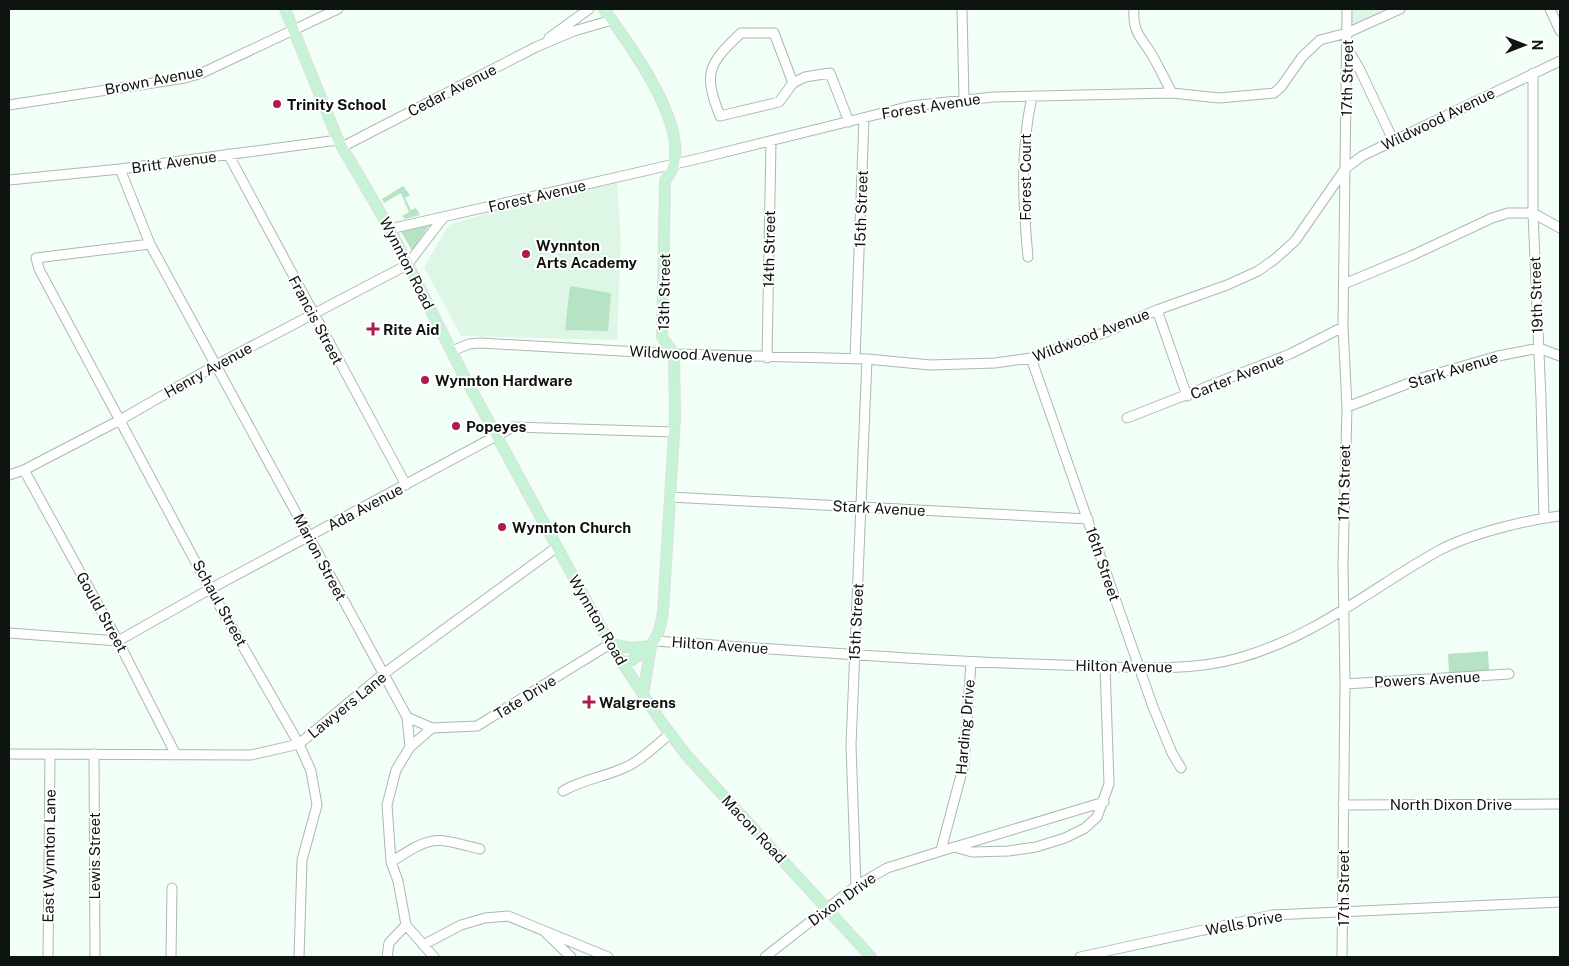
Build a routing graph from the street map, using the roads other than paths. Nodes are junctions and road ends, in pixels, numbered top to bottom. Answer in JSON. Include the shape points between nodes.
{"nodes":[{"id":1,"x":285,"y":9,"type":"edge"},
{"id":2,"x":338,"y":9,"type":"edge"},
{"id":3,"x":590,"y":9,"type":"edge"},
{"id":4,"x":604,"y":9,"type":"edge"},
{"id":5,"x":962,"y":9,"type":"edge"},
{"id":6,"x":1134,"y":9,"type":"edge"},
{"id":7,"x":1347,"y":9,"type":"edge"},
{"id":8,"x":1400,"y":9,"type":"edge"},
{"id":9,"x":1550,"y":9,"type":"edge"},
{"id":10,"x":612,"y":20,"type":"junction"},
{"id":11,"x":292,"y":31,"type":"junction"},
{"id":12,"x":1560,"y":31,"type":"edge"},
{"id":13,"x":1347,"y":33,"type":"junction"},
{"id":14,"x":536,"y":47,"type":"junction"},
{"id":15,"x":1348,"y":50,"type":"junction"},
{"id":16,"x":1560,"y":61,"type":"edge"},
{"id":17,"x":1533,"y":73,"type":"junction"},
{"id":18,"x":793,"y":83,"type":"junction"},
{"id":19,"x":1172,"y":93,"type":"junction"},
{"id":20,"x":1032,"y":98,"type":"junction"},
{"id":21,"x":964,"y":99,"type":"junction"},
{"id":22,"x":9,"y":105,"type":"edge"},
{"id":23,"x":864,"y":118,"type":"junction"},
{"id":24,"x":849,"y":122,"type":"junction"},
{"id":25,"x":1393,"y":140,"type":"junction"},
{"id":26,"x":771,"y":141,"type":"junction"},
{"id":27,"x":340,"y":143,"type":"junction"},
{"id":28,"x":228,"y":154,"type":"junction"},
{"id":29,"x":674,"y":164,"type":"junction"},
{"id":30,"x":120,"y":169,"type":"junction"},
{"id":31,"x":1345,"y":169,"type":"junction"},
{"id":32,"x":9,"y":180,"type":"edge"},
{"id":33,"x":1533,"y":213,"type":"junction"},
{"id":34,"x":444,"y":218,"type":"junction"},
{"id":35,"x":1560,"y":228,"type":"edge"},
{"id":36,"x":390,"y":229,"type":"junction"},
{"id":37,"x":150,"y":244,"type":"junction"},
{"id":38,"x":1028,"y":257,"type":"dead end"},
{"id":39,"x":407,"y":265,"type":"junction"},
{"id":40,"x":1344,"y":284,"type":"junction"},
{"id":41,"x":1156,"y":310,"type":"junction"},
{"id":42,"x":312,"y":313,"type":"junction"},
{"id":43,"x":1343,"y":327,"type":"junction"},
{"id":44,"x":1539,"y":348,"type":"junction"},
{"id":45,"x":452,"y":350,"type":"junction"},
{"id":46,"x":674,"y":354,"type":"junction"},
{"id":47,"x":1560,"y":356,"type":"edge"},
{"id":48,"x":767,"y":358,"type":"junction"},
{"id":49,"x":1031,"y":358,"type":"junction"},
{"id":50,"x":856,"y":359,"type":"junction"},
{"id":51,"x":867,"y":359,"type":"junction"},
{"id":52,"x":216,"y":365,"type":"junction"},
{"id":53,"x":1187,"y":396,"type":"junction"},
{"id":54,"x":1347,"y":407,"type":"junction"},
{"id":55,"x":1127,"y":418,"type":"dead end"},
{"id":56,"x":120,"y":420,"type":"junction"},
{"id":57,"x":674,"y":432,"type":"junction"},
{"id":58,"x":497,"y":436,"type":"junction"},
{"id":59,"x":24,"y":470,"type":"junction"},
{"id":60,"x":9,"y":476,"type":"edge"},
{"id":61,"x":406,"y":485,"type":"junction"},
{"id":62,"x":670,"y":497,"type":"junction"},
{"id":63,"x":861,"y":508,"type":"junction"},
{"id":64,"x":1560,"y":516,"type":"edge"},
{"id":65,"x":1544,"y":518,"type":"junction"},
{"id":66,"x":1088,"y":519,"type":"junction"},
{"id":67,"x":310,"y":536,"type":"junction"},
{"id":68,"x":556,"y":547,"type":"junction"},
{"id":69,"x":210,"y":589,"type":"junction"},
{"id":70,"x":1343,"y":611,"type":"junction"},
{"id":71,"x":9,"y":633,"type":"edge"},
{"id":72,"x":118,"y":641,"type":"junction"},
{"id":73,"x":653,"y":643,"type":"junction"},
{"id":74,"x":610,"y":644,"type":"junction"},
{"id":75,"x":855,"y":655,"type":"junction"},
{"id":76,"x":971,"y":662,"type":"junction"},
{"id":77,"x":623,"y":664,"type":"junction"},
{"id":78,"x":1105,"y":666,"type":"junction"},
{"id":79,"x":1139,"y":667,"type":"junction"},
{"id":80,"x":1510,"y":674,"type":"dead end"},
{"id":81,"x":382,"y":675,"type":"junction"},
{"id":82,"x":1345,"y":684,"type":"junction"},
{"id":83,"x":643,"y":695,"type":"junction"},
{"id":84,"x":407,"y":717,"type":"junction"},
{"id":85,"x":432,"y":728,"type":"junction"},
{"id":86,"x":670,"y":734,"type":"junction"},
{"id":87,"x":300,"y":744,"type":"junction"},
{"id":88,"x":410,"y":746,"type":"junction"},
{"id":89,"x":9,"y":754,"type":"edge"},
{"id":90,"x":50,"y":754,"type":"junction"},
{"id":91,"x":94,"y":754,"type":"junction"},
{"id":92,"x":176,"y":755,"type":"junction"},
{"id":93,"x":1181,"y":768,"type":"dead end"},
{"id":94,"x":563,"y":791,"type":"dead end"},
{"id":95,"x":1104,"y":802,"type":"junction"},
{"id":96,"x":1560,"y":804,"type":"edge"},
{"id":97,"x":1342,"y":805,"type":"junction"},
{"id":98,"x":954,"y":847,"type":"junction"},
{"id":99,"x":480,"y":848,"type":"dead end"},
{"id":100,"x":941,"y":850,"type":"junction"},
{"id":101,"x":391,"y":862,"type":"junction"},
{"id":102,"x":856,"y":886,"type":"junction"},
{"id":103,"x":172,"y":888,"type":"dead end"},
{"id":104,"x":1560,"y":902,"type":"edge"},
{"id":105,"x":826,"y":908,"type":"junction"},
{"id":106,"x":1343,"y":910,"type":"junction"},
{"id":107,"x":406,"y":924,"type":"junction"},
{"id":108,"x":541,"y":928,"type":"junction"},
{"id":109,"x":422,"y":946,"type":"junction"},
{"id":110,"x":48,"y":957,"type":"edge"},
{"id":111,"x":95,"y":957,"type":"edge"},
{"id":112,"x":171,"y":957,"type":"edge"},
{"id":113,"x":299,"y":957,"type":"edge"},
{"id":114,"x":387,"y":957,"type":"edge"},
{"id":115,"x":434,"y":957,"type":"edge"},
{"id":116,"x":570,"y":957,"type":"edge"},
{"id":117,"x":605,"y":957,"type":"edge"},
{"id":118,"x":765,"y":957,"type":"edge"},
{"id":119,"x":871,"y":957,"type":"edge"},
{"id":120,"x":1080,"y":957,"type":"edge"},
{"id":121,"x":1342,"y":957,"type":"edge"}],
"edges":[{"from":1,"to":11,"type":"main road","name":"Wynnton Road"},
{"from":2,"to":11,"type":"street","name":"Brown Avenue"},
{"from":3,"to":14,"type":"street"},
{"from":4,"to":10,"type":"main road","name":"13th Street"},
{"from":5,"to":21,"type":"street"},
{"from":6,"to":19,"type":"street","via":[[1139,38]]},
{"from":7,"to":13,"type":"street","name":"17th Street"},
{"from":8,"to":13,"type":"street","name":"Forest Avenue"},
{"from":9,"to":12,"type":"street"},
{"from":10,"to":14,"type":"street"},
{"from":10,"to":29,"type":"main road","name":"13th Street","via":[[635,53],[667,115],[675,142]]},
{"from":11,"to":22,"type":"street","name":"Brown Avenue","via":[[219,66],[185,78]]},
{"from":11,"to":27,"type":"main road","name":"Wynnton Road"},
{"from":13,"to":15,"type":"street","name":"17th Street"},
{"from":13,"to":19,"type":"street","name":"Forest Avenue","via":[[1320,40],[1274,93],[1219,98]]},
{"from":14,"to":27,"type":"street","name":"Cedar Avenue"},
{"from":15,"to":25,"type":"street"},
{"from":15,"to":31,"type":"street","name":"17th Street"},
{"from":16,"to":17,"type":"street","name":"Wildwood Avenue"},
{"from":17,"to":25,"type":"street","name":"Wildwood Avenue"},
{"from":17,"to":33,"type":"street","name":"19th Street"},
{"from":18,"to":18,"type":"street","via":[[779,102],[720,116],[712,95],[710,76],[712,64],[741,33],[774,33]]},
{"from":18,"to":24,"type":"street","via":[[805,77],[830,73]]},
{"from":19,"to":20,"type":"street","name":"Forest Avenue"},
{"from":20,"to":21,"type":"street","name":"Forest Avenue"},
{"from":20,"to":38,"type":"street","name":"Forest Court","via":[[1025,137],[1024,208]]},
{"from":21,"to":23,"type":"street","name":"Forest Avenue","via":[[911,106]]},
{"from":23,"to":24,"type":"street","name":"Forest Avenue"},
{"from":23,"to":50,"type":"street","name":"15th Street"},
{"from":24,"to":26,"type":"street","name":"Forest Avenue"},
{"from":25,"to":31,"type":"street","name":"Wildwood Avenue"},
{"from":26,"to":29,"type":"street","name":"Forest Avenue"},
{"from":26,"to":48,"type":"street","name":"14th Street"},
{"from":27,"to":28,"type":"street","name":"Britt Avenue"},
{"from":27,"to":36,"type":"main road","name":"Wynnton Road"},
{"from":28,"to":30,"type":"street","name":"Britt Avenue"},
{"from":28,"to":42,"type":"street","name":"Francis Street"},
{"from":29,"to":34,"type":"street","name":"Forest Avenue"},
{"from":29,"to":46,"type":"main road","name":"13th Street","via":[[666,181],[662,338]]},
{"from":30,"to":32,"type":"street","name":"Britt Avenue"},
{"from":30,"to":37,"type":"street","name":"Marion Street"},
{"from":31,"to":40,"type":"street","name":"17th Street"},
{"from":31,"to":41,"type":"street","name":"Wildwood Avenue","via":[[1295,241],[1275,259],[1227,285]]},
{"from":33,"to":35,"type":"street"},
{"from":33,"to":40,"type":"street","via":[[1508,213],[1492,218]]},
{"from":33,"to":44,"type":"street","name":"19th Street"},
{"from":34,"to":36,"type":"street","name":"Forest Avenue"},
{"from":34,"to":39,"type":"street"},
{"from":36,"to":39,"type":"main road","name":"Wynnton Road"},
{"from":37,"to":52,"type":"street","name":"Marion Street"},
{"from":37,"to":56,"type":"street","name":"Schaul Street","via":[[36,258]]},
{"from":39,"to":42,"type":"street","name":"Henry Avenue"},
{"from":39,"to":45,"type":"main road","name":"Wynnton Road"},
{"from":40,"to":43,"type":"street","name":"17th Street"},
{"from":41,"to":49,"type":"street","name":"Wildwood Avenue","via":[[1106,332]]},
{"from":41,"to":53,"type":"street"},
{"from":42,"to":52,"type":"street","name":"Henry Avenue"},
{"from":42,"to":61,"type":"street","name":"Francis Street"},
{"from":43,"to":53,"type":"street","name":"Carter Avenue","via":[[1290,354]]},
{"from":43,"to":54,"type":"street","name":"17th Street"},
{"from":44,"to":47,"type":"street"},
{"from":44,"to":54,"type":"street","name":"Stark Avenue","via":[[1459,366]]},
{"from":44,"to":65,"type":"street","name":"19th Street"},
{"from":45,"to":46,"type":"street","name":"Wildwood Avenue","via":[[481,343]]},
{"from":45,"to":58,"type":"main road","name":"Wynnton Road"},
{"from":46,"to":48,"type":"street","name":"Wildwood Avenue"},
{"from":46,"to":57,"type":"main road","name":"13th Street"},
{"from":48,"to":50,"type":"street","name":"Wildwood Avenue"},
{"from":49,"to":51,"type":"street","name":"Wildwood Avenue","via":[[995,364],[931,365]]},
{"from":49,"to":66,"type":"street","name":"16th Street"},
{"from":50,"to":51,"type":"street","name":"Wildwood Avenue"},
{"from":51,"to":63,"type":"street","name":"15th Street"},
{"from":52,"to":56,"type":"street","name":"Henry Avenue"},
{"from":52,"to":67,"type":"street","name":"Marion Street"},
{"from":53,"to":55,"type":"street","name":"Carter Avenue"},
{"from":54,"to":70,"type":"street","name":"17th Street"},
{"from":56,"to":59,"type":"street","name":"Henry Avenue"},
{"from":56,"to":69,"type":"street","name":"Schaul Street"},
{"from":57,"to":58,"type":"street","via":[[524,426],[513,427]]},
{"from":57,"to":62,"type":"main road","name":"13th Street"},
{"from":58,"to":61,"type":"street","name":"Ada Avenue"},
{"from":58,"to":68,"type":"main road","name":"Wynnton Road"},
{"from":59,"to":60,"type":"street","name":"Henry Avenue"},
{"from":59,"to":72,"type":"street","name":"Gould Street"},
{"from":61,"to":67,"type":"street","name":"Ada Avenue"},
{"from":62,"to":63,"type":"street","name":"Stark Avenue"},
{"from":62,"to":73,"type":"main road","name":"13th Street","via":[[663,612]]},
{"from":63,"to":66,"type":"street","name":"Stark Avenue"},
{"from":63,"to":75,"type":"street","name":"15th Street"},
{"from":64,"to":65,"type":"street","name":"Hilton Avenue"},
{"from":65,"to":70,"type":"street","name":"Hilton Avenue","via":[[1440,550]]},
{"from":66,"to":79,"type":"street","name":"16th Street"},
{"from":67,"to":69,"type":"street","name":"Ada Avenue"},
{"from":67,"to":81,"type":"street","name":"Marion Street"},
{"from":68,"to":74,"type":"main road","name":"Wynnton Road"},
{"from":68,"to":81,"type":"street","name":"Lawyers Lane"},
{"from":69,"to":72,"type":"street","name":"Ada Avenue"},
{"from":69,"to":87,"type":"street","name":"Schaul Street"},
{"from":70,"to":79,"type":"street","name":"Hilton Avenue","via":[[1304,633],[1238,659],[1190,666]]},
{"from":70,"to":82,"type":"street","name":"17th Street"},
{"from":71,"to":72,"type":"street"},
{"from":72,"to":92,"type":"street","name":"Gould Street"},
{"from":73,"to":74,"type":"main road","via":[[632,648]]},
{"from":73,"to":75,"type":"street","name":"Hilton Avenue"},
{"from":73,"to":77,"type":"main road","via":[[646,652]]},
{"from":73,"to":83,"type":"main road","name":"13th Street"},
{"from":74,"to":77,"type":"main road","name":"Wynnton Road"},
{"from":74,"to":85,"type":"street","name":"Tate Drive","via":[[477,726]]},
{"from":75,"to":76,"type":"street","name":"Hilton Avenue"},
{"from":75,"to":102,"type":"street","name":"15th Street","via":[[851,745]]},
{"from":76,"to":78,"type":"street","name":"Hilton Avenue"},
{"from":76,"to":100,"type":"street","name":"Harding Drive","via":[[964,764]]},
{"from":77,"to":83,"type":"main road","name":"Wynnton Road"},
{"from":78,"to":79,"type":"street","name":"Hilton Avenue"},
{"from":78,"to":95,"type":"street","name":"Dixon Drive","via":[[1109,784]]},
{"from":79,"to":93,"type":"street","name":"16th Street","via":[[1172,753]]},
{"from":80,"to":82,"type":"street","name":"Powers Avenue"},
{"from":81,"to":84,"type":"street","name":"Marion Street"},
{"from":81,"to":87,"type":"street","name":"Lawyers Lane"},
{"from":82,"to":97,"type":"street","name":"17th Street"},
{"from":83,"to":86,"type":"main road","name":"Macon Road"},
{"from":84,"to":85,"type":"street","name":"Tate Drive"},
{"from":84,"to":88,"type":"street","name":"Marion Street"},
{"from":85,"to":88,"type":"street"},
{"from":86,"to":94,"type":"street","via":[[629,766],[609,775],[587,779]]},
{"from":86,"to":105,"type":"main road","name":"Macon Road"},
{"from":87,"to":92,"type":"street","name":"Lawyers Lane","via":[[251,755]]},
{"from":87,"to":113,"type":"street","name":"Schaul Street","via":[[311,771],[317,806],[302,860]]},
{"from":88,"to":101,"type":"street","via":[[396,770],[387,805]]},
{"from":89,"to":90,"type":"street","name":"Lawyers Lane"},
{"from":90,"to":91,"type":"street","name":"Lawyers Lane"},
{"from":90,"to":110,"type":"street","name":"East Wynnton Lane"},
{"from":91,"to":92,"type":"street","name":"Lawyers Lane"},
{"from":91,"to":111,"type":"street","name":"Lewis Street"},
{"from":95,"to":98,"type":"street","name":"Dixon Drive"},
{"from":95,"to":98,"type":"street","name":"Dixon Drive","via":[[1097,817],[1085,828],[1036,847],[972,852]]},
{"from":96,"to":97,"type":"street","name":"North Dixon Drive"},
{"from":97,"to":106,"type":"street","name":"17th Street"},
{"from":98,"to":100,"type":"street","name":"Dixon Drive"},
{"from":99,"to":101,"type":"street","via":[[431,840],[418,844]]},
{"from":100,"to":102,"type":"street","name":"Dixon Drive","via":[[887,868]]},
{"from":101,"to":107,"type":"street"},
{"from":102,"to":105,"type":"street","name":"Dixon Drive"},
{"from":103,"to":112,"type":"street"},
{"from":104,"to":106,"type":"street","name":"Wells Drive"},
{"from":105,"to":118,"type":"street","name":"Dixon Drive"},
{"from":105,"to":119,"type":"main road","name":"Macon Road"},
{"from":106,"to":120,"type":"street","name":"Wells Drive","via":[[1272,915]]},
{"from":106,"to":121,"type":"street","name":"17th Street"},
{"from":107,"to":109,"type":"street"},
{"from":107,"to":114,"type":"street","via":[[389,943]]},
{"from":108,"to":109,"type":"street","via":[[508,916],[485,918],[454,928]]},
{"from":108,"to":116,"type":"street"},
{"from":108,"to":117,"type":"street"},
{"from":109,"to":115,"type":"street"}]}
